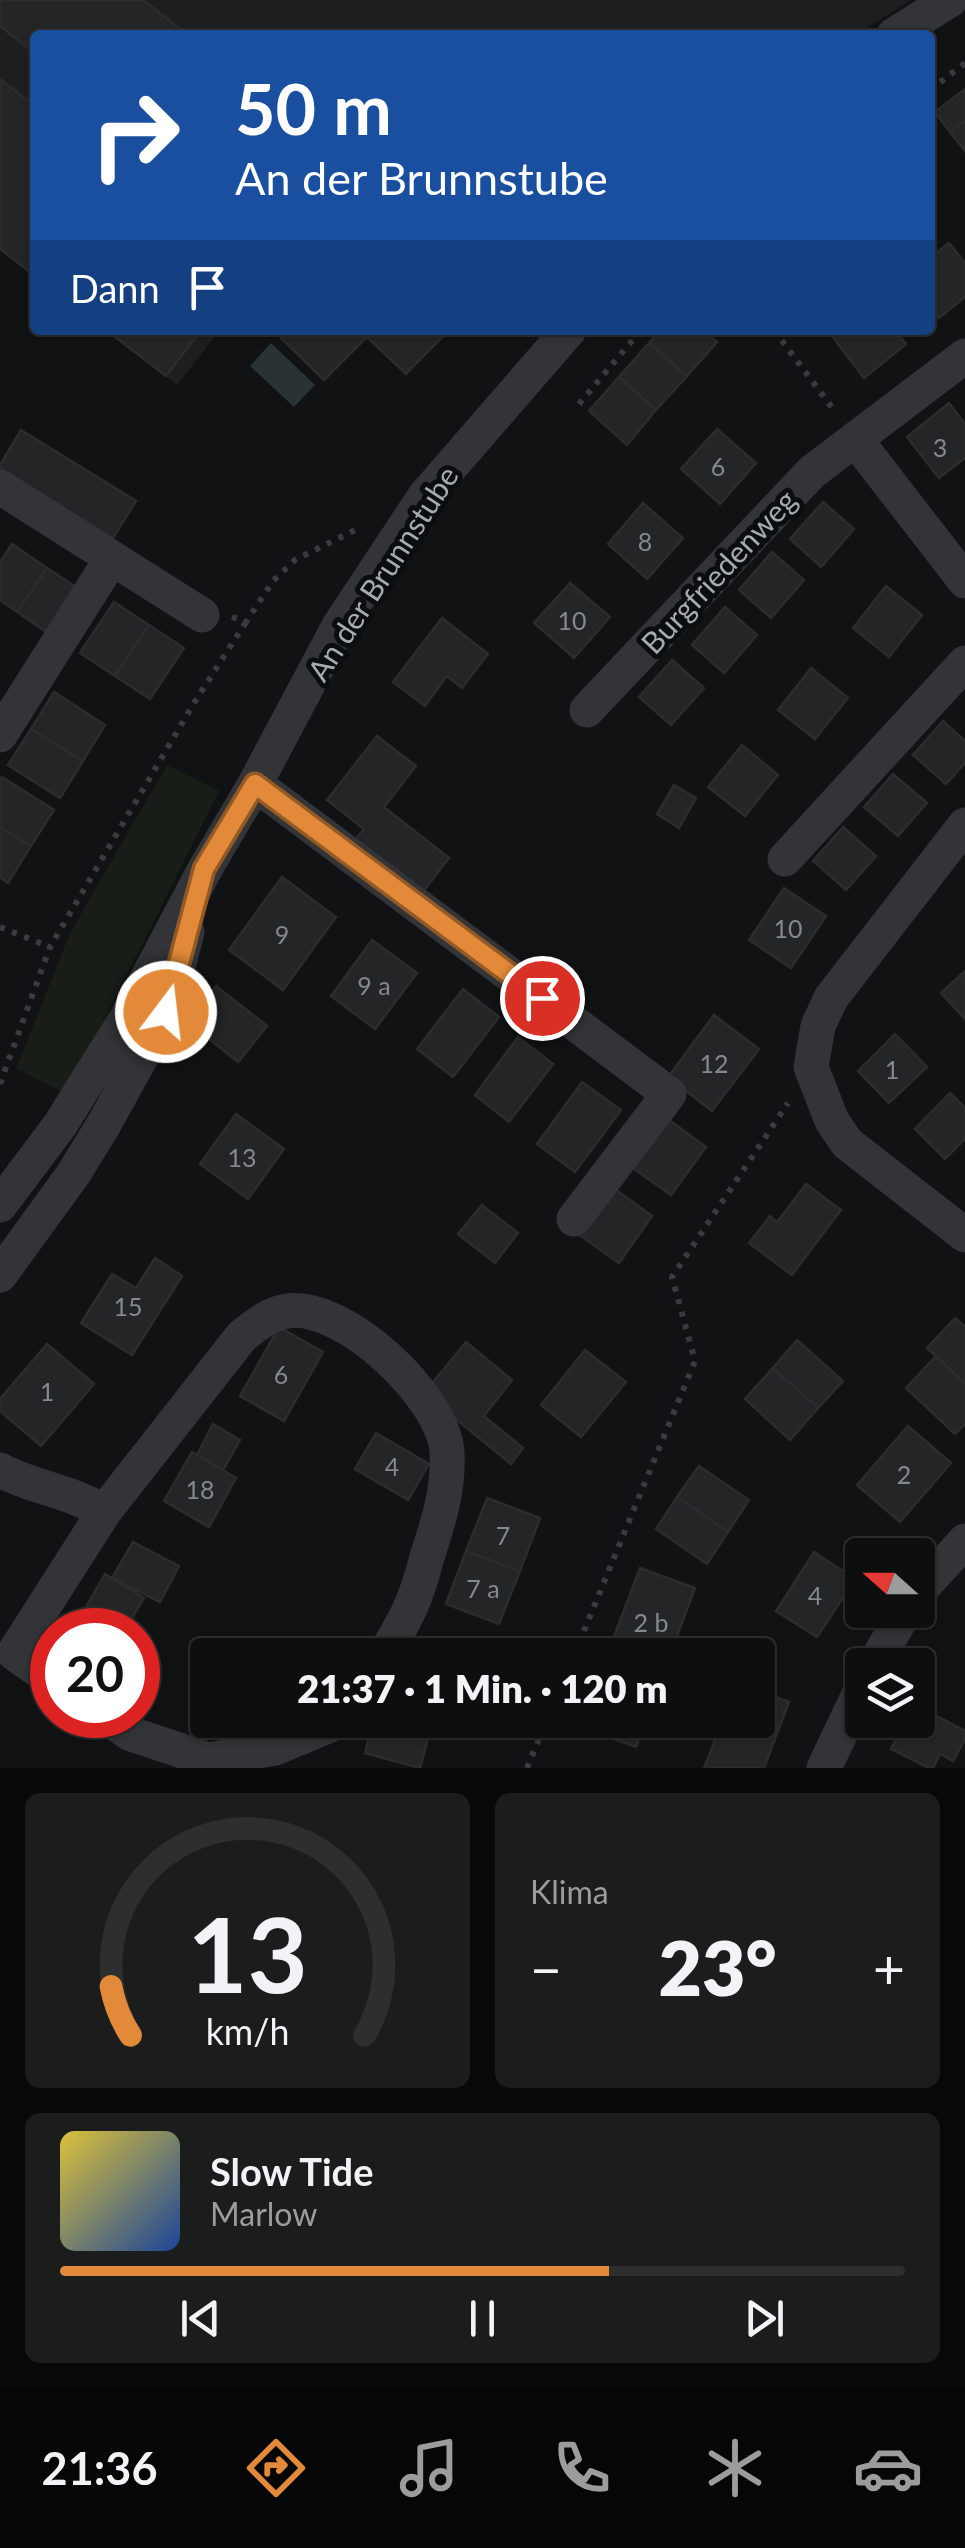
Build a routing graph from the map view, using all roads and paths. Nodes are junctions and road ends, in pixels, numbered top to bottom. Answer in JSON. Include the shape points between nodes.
{"nodes":[{"id":1,"x":950,"y":0,"type":"edge"},
{"id":2,"x":902,"y":30,"type":"edge"},
{"id":3,"x":965,"y":64,"type":"edge"},
{"id":4,"x":935,"y":86,"type":"edge"},
{"id":5,"x":565,"y":335,"type":"edge"},
{"id":6,"x":636,"y":335,"type":"edge"},
{"id":7,"x":778,"y":335,"type":"edge"},
{"id":8,"x":965,"y":356,"type":"edge"},
{"id":9,"x":579,"y":404,"type":"dead end"},
{"id":10,"x":855,"y":439,"type":"junction"},
{"id":11,"x":0,"y":487,"type":"edge"},
{"id":12,"x":376,"y":520,"type":"dead end"},
{"id":13,"x":112,"y":558,"type":"junction"},
{"id":14,"x":965,"y":581,"type":"edge"},
{"id":15,"x":202,"y":615,"type":"joint"},
{"id":16,"x":246,"y":622,"type":"junction"},
{"id":17,"x":965,"y":663,"type":"edge"},
{"id":18,"x":587,"y":710,"type":"dead end"},
{"id":19,"x":0,"y":735,"type":"edge"},
{"id":20,"x":255,"y":784,"type":"junction"},
{"id":21,"x":965,"y":825,"type":"edge"},
{"id":22,"x":785,"y":859,"type":"dead end"},
{"id":23,"x":204,"y":869,"type":"junction"},
{"id":24,"x":0,"y":927,"type":"edge"},
{"id":25,"x":50,"y":947,"type":"junction"},
{"id":26,"x":811,"y":1068,"type":"junction"},
{"id":27,"x":0,"y":1084,"type":"edge"},
{"id":28,"x":0,"y":1205,"type":"edge"},
{"id":29,"x":574,"y":1219,"type":"dead end"},
{"id":30,"x":965,"y":1235,"type":"edge"},
{"id":31,"x":0,"y":1275,"type":"edge"},
{"id":32,"x":0,"y":1470,"type":"edge"},
{"id":33,"x":104,"y":1512,"type":"junction"},
{"id":34,"x":965,"y":1541,"type":"edge"},
{"id":35,"x":935,"y":1574,"type":"edge"},
{"id":36,"x":394,"y":1638,"type":"edge"},
{"id":37,"x":581,"y":1638,"type":"edge"},
{"id":38,"x":7,"y":1664,"type":"edge"},
{"id":39,"x":845,"y":1724,"type":"edge"},
{"id":40,"x":143,"y":1738,"type":"edge"},
{"id":41,"x":299,"y":1738,"type":"edge"},
{"id":42,"x":540,"y":1738,"type":"edge"},
{"id":43,"x":527,"y":1768,"type":"edge"},
{"id":44,"x":824,"y":1768,"type":"edge"}],
"edges":[{"from":1,"to":2,"type":"street"},
{"from":3,"to":4,"type":"path"},
{"from":5,"to":20,"type":"street","name":"An der Brunnstube","via":[[425,496],[340,626]]},
{"from":6,"to":9,"type":"path"},
{"from":7,"to":10,"type":"path"},
{"from":8,"to":10,"type":"street","name":"Burgfriedenweg"},
{"from":10,"to":14,"type":"street"},
{"from":10,"to":18,"type":"street","name":"Burgfriedenweg","via":[[812,472]]},
{"from":11,"to":13,"type":"street"},
{"from":12,"to":16,"type":"path","via":[[295,560]]},
{"from":13,"to":15,"type":"street"},
{"from":13,"to":19,"type":"street"},
{"from":15,"to":16,"type":"path","via":[[212,611]]},
{"from":16,"to":25,"type":"path"},
{"from":17,"to":22,"type":"street"},
{"from":20,"to":23,"type":"street","name":"An der Brunnstube"},
{"from":20,"to":29,"type":"street","via":[[669,1094]]},
{"from":21,"to":26,"type":"street","via":[[831,998]]},
{"from":23,"to":28,"type":"street","name":"An der Brunnstube","via":[[126,1019]]},
{"from":23,"to":31,"type":"street","name":"An der Brunnstube","via":[[166,1012],[84,1157]]},
{"from":24,"to":25,"type":"path"},
{"from":25,"to":27,"type":"path"},
{"from":26,"to":30,"type":"street","via":[[847,1143]]},
{"from":26,"to":37,"type":"path","via":[[672,1276],[695,1362]]},
{"from":32,"to":33,"type":"street"},
{"from":33,"to":36,"type":"street","via":[[242,1336],[290,1310],[322,1314],[344,1324],[414,1385],[448,1450],[444,1504],[414,1601]]},
{"from":33,"to":38,"type":"street"},
{"from":34,"to":35,"type":"street"},
{"from":39,"to":44,"type":"street"},
{"from":40,"to":41,"type":"street","via":[[209,1760]]},
{"from":42,"to":43,"type":"path"}]}
